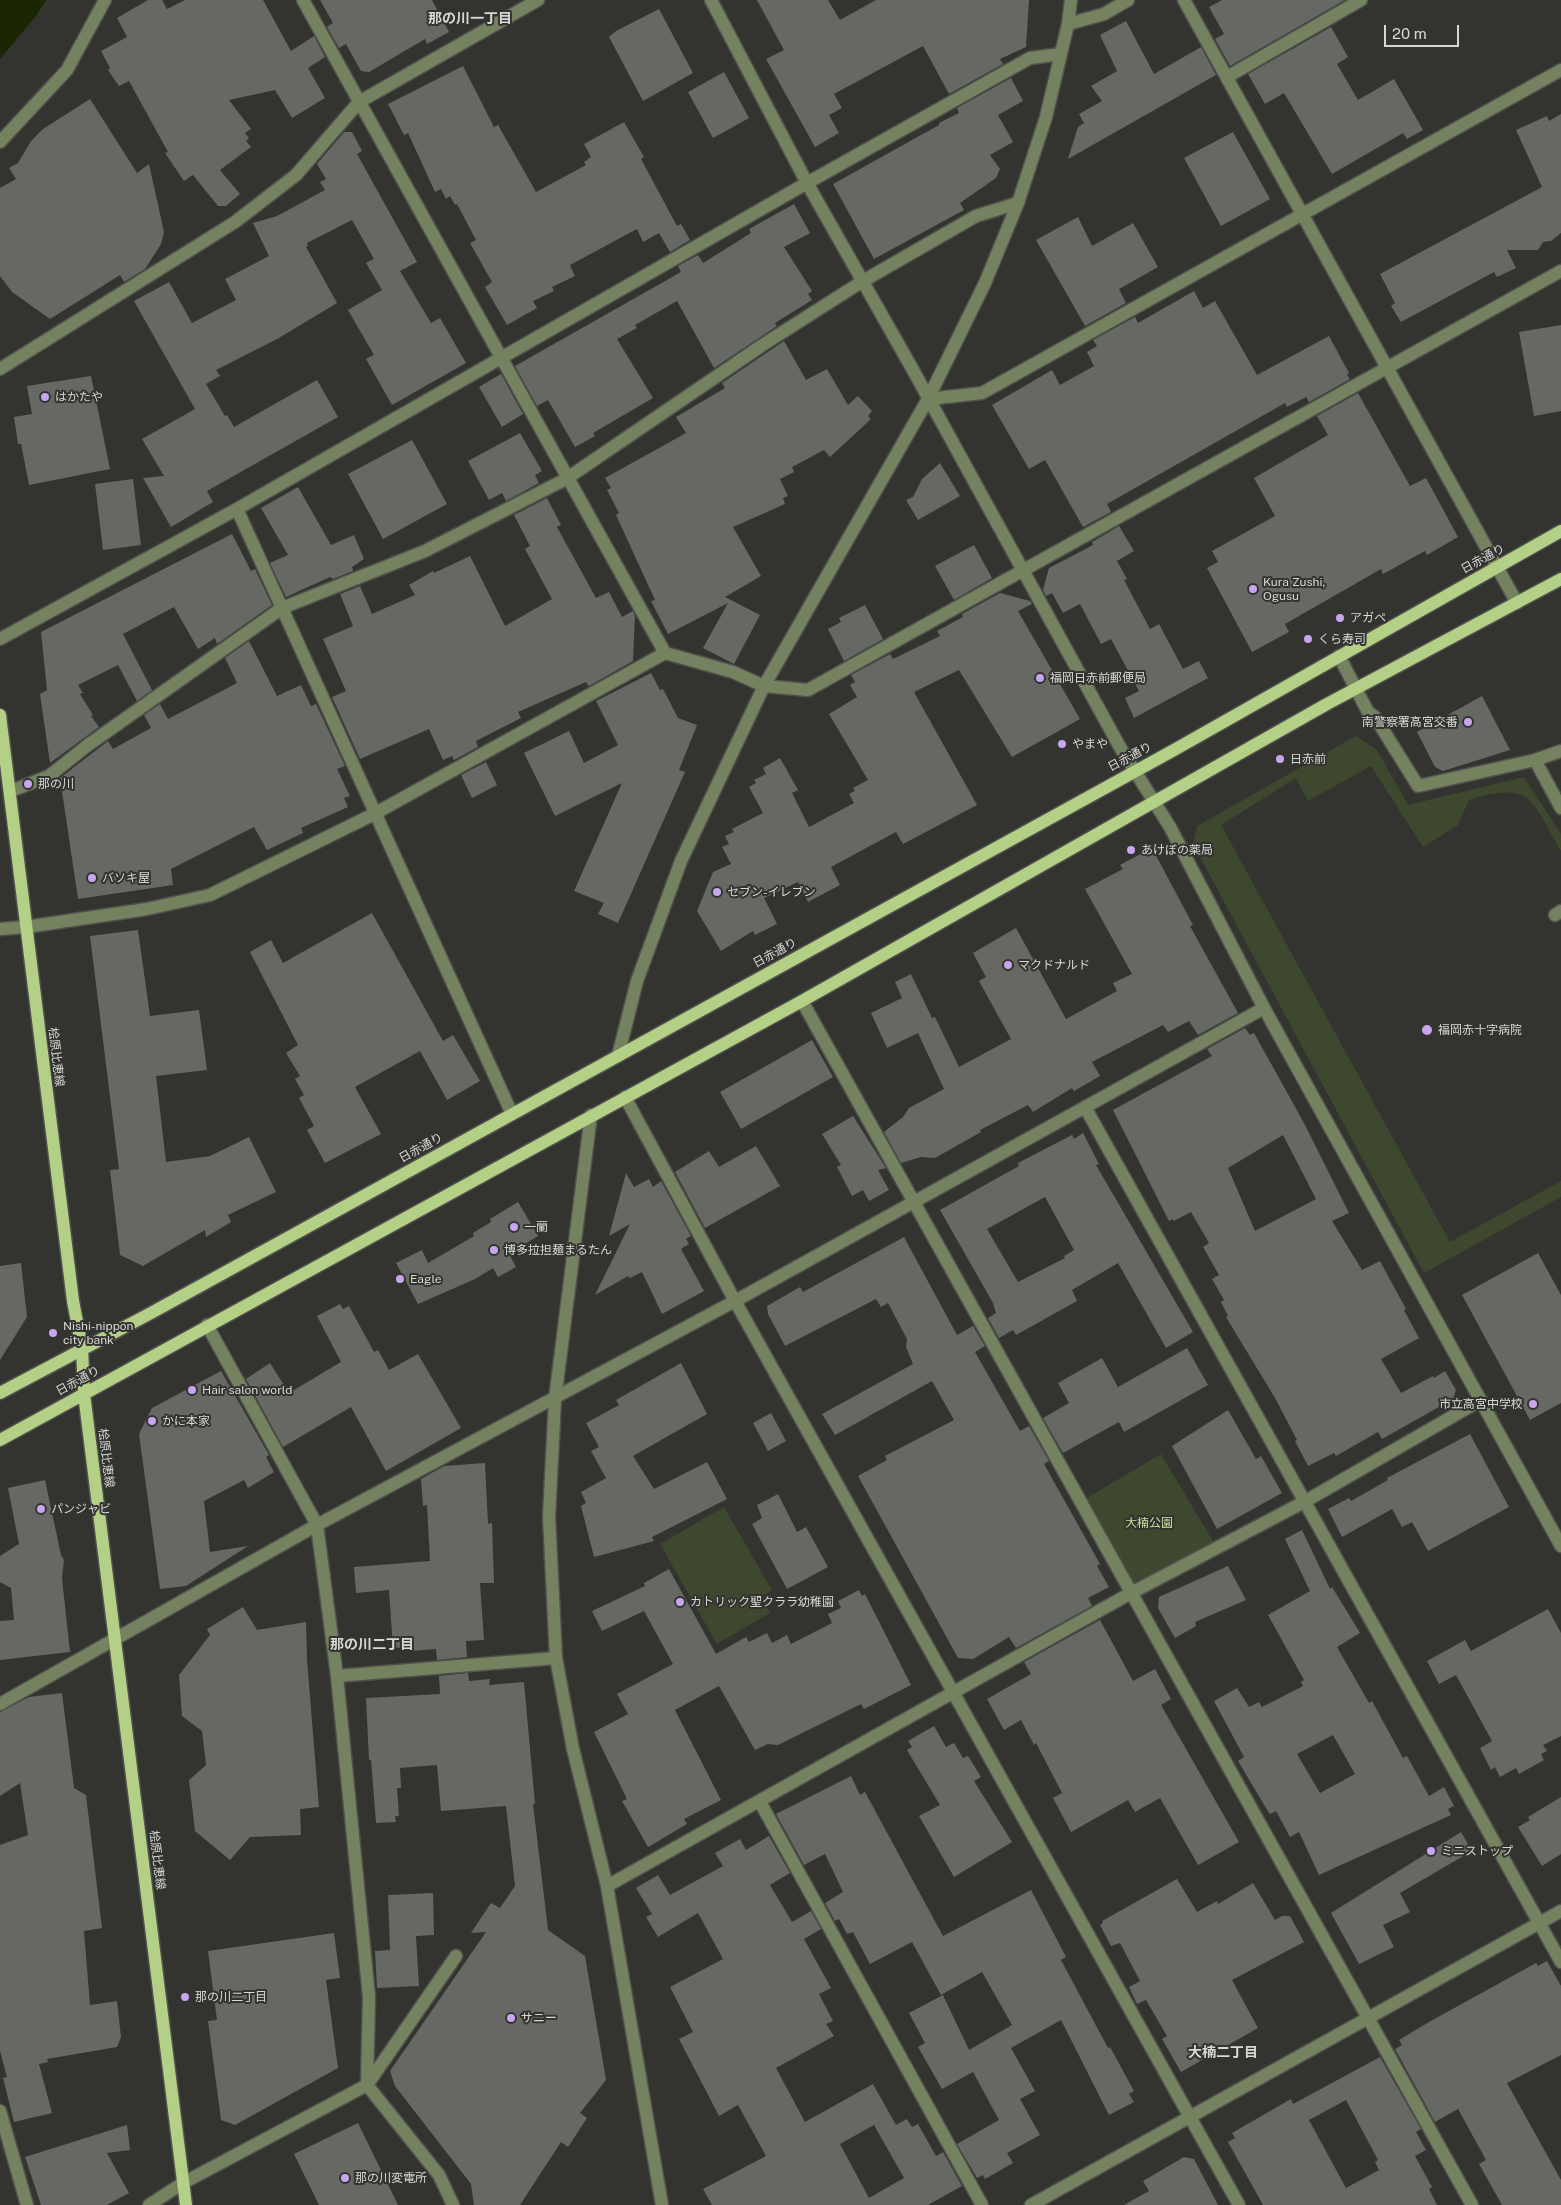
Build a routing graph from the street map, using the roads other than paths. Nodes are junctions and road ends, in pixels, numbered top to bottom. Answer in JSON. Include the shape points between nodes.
{"nodes":[{"id":1,"x":106,"y":0,"type":"edge"},
{"id":2,"x":302,"y":0,"type":"edge"},
{"id":3,"x":538,"y":0,"type":"edge"},
{"id":4,"x":711,"y":0,"type":"edge"},
{"id":5,"x":1071,"y":0,"type":"edge"},
{"id":6,"x":1128,"y":0,"type":"edge"},
{"id":7,"x":1184,"y":0,"type":"edge"},
{"id":8,"x":1361,"y":0,"type":"edge"},
{"id":9,"x":1068,"y":24,"type":"junction"},
{"id":10,"x":1061,"y":54,"type":"junction"},
{"id":11,"x":1561,"y":70,"type":"edge"},
{"id":12,"x":1227,"y":78,"type":"junction"},
{"id":13,"x":359,"y":102,"type":"junction"},
{"id":14,"x":0,"y":142,"type":"edge"},
{"id":15,"x":807,"y":182,"type":"junction"},
{"id":16,"x":1018,"y":203,"type":"junction"},
{"id":17,"x":1302,"y":214,"type":"junction"},
{"id":18,"x":1561,"y":271,"type":"edge"},
{"id":19,"x":863,"y":281,"type":"junction"},
{"id":20,"x":501,"y":359,"type":"junction"},
{"id":21,"x":1388,"y":367,"type":"junction"},
{"id":22,"x":0,"y":369,"type":"edge"},
{"id":23,"x":928,"y":400,"type":"junction"},
{"id":24,"x":566,"y":479,"type":"junction"},
{"id":25,"x":237,"y":509,"type":"junction"},
{"id":26,"x":1561,"y":531,"type":"edge"},
{"id":27,"x":1496,"y":567,"type":"junction"},
{"id":28,"x":1023,"y":571,"type":"junction"},
{"id":29,"x":1561,"y":580,"type":"edge"},
{"id":30,"x":1517,"y":603,"type":"junction"},
{"id":31,"x":282,"y":608,"type":"junction"},
{"id":32,"x":0,"y":639,"type":"edge"},
{"id":33,"x":665,"y":652,"type":"junction"},
{"id":34,"x":1339,"y":656,"type":"junction"},
{"id":35,"x":764,"y":686,"type":"junction"},
{"id":36,"x":1356,"y":688,"type":"junction"},
{"id":37,"x":0,"y":715,"type":"edge"},
{"id":38,"x":1561,"y":751,"type":"edge"},
{"id":39,"x":1536,"y":760,"type":"junction"},
{"id":40,"x":1134,"y":770,"type":"junction"},
{"id":41,"x":11,"y":791,"type":"junction"},
{"id":42,"x":1155,"y":800,"type":"junction"},
{"id":43,"x":1561,"y":808,"type":"edge"},
{"id":44,"x":374,"y":814,"type":"junction"},
{"id":45,"x":26,"y":927,"type":"junction"},
{"id":46,"x":0,"y":929,"type":"edge"},
{"id":47,"x":802,"y":1001,"type":"junction"},
{"id":48,"x":1264,"y":1008,"type":"junction"},
{"id":49,"x":618,"y":1056,"type":"junction"},
{"id":50,"x":625,"y":1097,"type":"junction"},
{"id":51,"x":1085,"y":1107,"type":"junction"},
{"id":52,"x":512,"y":1114,"type":"junction"},
{"id":53,"x":591,"y":1115,"type":"junction"},
{"id":54,"x":914,"y":1203,"type":"junction"},
{"id":55,"x":735,"y":1301,"type":"junction"},
{"id":56,"x":207,"y":1325,"type":"junction"},
{"id":57,"x":82,"y":1348,"type":"junction"},
{"id":58,"x":0,"y":1394,"type":"edge"},
{"id":59,"x":84,"y":1394,"type":"junction"},
{"id":60,"x":555,"y":1399,"type":"junction"},
{"id":61,"x":1481,"y":1400,"type":"junction"},
{"id":62,"x":0,"y":1440,"type":"edge"},
{"id":63,"x":1304,"y":1502,"type":"junction"},
{"id":64,"x":317,"y":1525,"type":"junction"},
{"id":65,"x":1561,"y":1546,"type":"edge"},
{"id":66,"x":1131,"y":1593,"type":"junction"},
{"id":67,"x":116,"y":1640,"type":"junction"},
{"id":68,"x":556,"y":1658,"type":"junction"},
{"id":69,"x":337,"y":1676,"type":"junction"},
{"id":70,"x":955,"y":1693,"type":"junction"},
{"id":71,"x":0,"y":1704,"type":"edge"},
{"id":72,"x":760,"y":1802,"type":"junction"},
{"id":73,"x":607,"y":1886,"type":"junction"},
{"id":74,"x":1561,"y":1911,"type":"edge"},
{"id":75,"x":1540,"y":1923,"type":"junction"},
{"id":76,"x":456,"y":1956,"type":"dead end"},
{"id":77,"x":1561,"y":1962,"type":"edge"},
{"id":78,"x":1368,"y":2018,"type":"junction"},
{"id":79,"x":367,"y":2085,"type":"junction"},
{"id":80,"x":0,"y":2111,"type":"edge"},
{"id":81,"x":1190,"y":2117,"type":"junction"},
{"id":82,"x":183,"y":2183,"type":"junction"},
{"id":83,"x":27,"y":2205,"type":"edge"},
{"id":84,"x":149,"y":2205,"type":"edge"},
{"id":85,"x":186,"y":2205,"type":"edge"},
{"id":86,"x":453,"y":2205,"type":"edge"},
{"id":87,"x":662,"y":2205,"type":"edge"},
{"id":88,"x":982,"y":2205,"type":"edge"},
{"id":89,"x":1031,"y":2205,"type":"edge"},
{"id":90,"x":1239,"y":2205,"type":"edge"},
{"id":91,"x":1472,"y":2205,"type":"edge"}],
"edges":[{"from":1,"to":14,"type":"street","via":[[67,70]]},
{"from":2,"to":13,"type":"street"},
{"from":3,"to":13,"type":"street"},
{"from":4,"to":15,"type":"street"},
{"from":5,"to":9,"type":"street"},
{"from":6,"to":9,"type":"street","via":[[1104,14]]},
{"from":7,"to":12,"type":"street"},
{"from":8,"to":12,"type":"street"},
{"from":9,"to":10,"type":"street"},
{"from":10,"to":15,"type":"street","via":[[1030,58]]},
{"from":10,"to":16,"type":"street","via":[[1046,117]]},
{"from":11,"to":17,"type":"street"},
{"from":12,"to":17,"type":"street"},
{"from":13,"to":20,"type":"street"},
{"from":13,"to":22,"type":"street","via":[[296,175],[235,222]]},
{"from":15,"to":19,"type":"street"},
{"from":15,"to":20,"type":"street"},
{"from":16,"to":19,"type":"street","via":[[976,216]]},
{"from":16,"to":23,"type":"street","via":[[985,283]]},
{"from":17,"to":21,"type":"street"},
{"from":17,"to":23,"type":"street","via":[[982,393]]},
{"from":18,"to":21,"type":"street"},
{"from":19,"to":23,"type":"street"},
{"from":19,"to":24,"type":"street"},
{"from":20,"to":24,"type":"street"},
{"from":20,"to":25,"type":"street"},
{"from":21,"to":27,"type":"street"},
{"from":21,"to":28,"type":"street"},
{"from":23,"to":28,"type":"street"},
{"from":23,"to":35,"type":"street"},
{"from":24,"to":31,"type":"street","via":[[425,551]]},
{"from":24,"to":33,"type":"street"},
{"from":25,"to":31,"type":"street"},
{"from":25,"to":32,"type":"street"},
{"from":26,"to":27,"type":"main road","name":"日赤通り"},
{"from":27,"to":30,"type":"street"},
{"from":27,"to":34,"type":"main road","name":"日赤通り"},
{"from":28,"to":35,"type":"street","via":[[808,690]]},
{"from":28,"to":40,"type":"street"},
{"from":29,"to":30,"type":"main road","name":"日赤通り"},
{"from":30,"to":36,"type":"main road","name":"日赤通り"},
{"from":31,"to":41,"type":"street","via":[[49,776]]},
{"from":31,"to":44,"type":"street"},
{"from":33,"to":35,"type":"street","via":[[733,672]]},
{"from":33,"to":44,"type":"street"},
{"from":34,"to":36,"type":"street"},
{"from":34,"to":40,"type":"main road","name":"日赤通り"},
{"from":35,"to":49,"type":"street","via":[[681,861],[637,981]]},
{"from":36,"to":39,"type":"street","via":[[1368,712],[1418,786]]},
{"from":36,"to":42,"type":"main road","name":"日赤通り"},
{"from":37,"to":41,"type":"main road","name":"桧原比恵線"},
{"from":38,"to":39,"type":"street"},
{"from":39,"to":43,"type":"street"},
{"from":40,"to":42,"type":"street"},
{"from":40,"to":49,"type":"main road","name":"日赤通り"},
{"from":41,"to":45,"type":"main road","name":"桧原比恵線"},
{"from":42,"to":47,"type":"main road","name":"日赤通り"},
{"from":42,"to":48,"type":"street"},
{"from":44,"to":45,"type":"street","via":[[210,895]]},
{"from":44,"to":52,"type":"street"},
{"from":45,"to":46,"type":"street"},
{"from":45,"to":57,"type":"main road","name":"桧原比恵線","via":[[72,1301]]},
{"from":47,"to":50,"type":"main road","name":"日赤通り"},
{"from":47,"to":54,"type":"street"},
{"from":48,"to":51,"type":"street"},
{"from":48,"to":61,"type":"street"},
{"from":49,"to":52,"type":"main road","name":"日赤通り"},
{"from":50,"to":53,"type":"main road","name":"日赤通り"},
{"from":50,"to":55,"type":"street"},
{"from":51,"to":54,"type":"street"},
{"from":51,"to":63,"type":"street"},
{"from":52,"to":57,"type":"main road","name":"日赤通り","via":[[152,1313]]},
{"from":53,"to":56,"type":"main road","name":"日赤通り"},
{"from":53,"to":60,"type":"street"},
{"from":54,"to":55,"type":"street"},
{"from":54,"to":66,"type":"street"},
{"from":55,"to":60,"type":"street"},
{"from":55,"to":70,"type":"street"},
{"from":56,"to":59,"type":"main road","name":"日赤通り"},
{"from":56,"to":64,"type":"street"},
{"from":57,"to":58,"type":"main road","name":"日赤通り"},
{"from":57,"to":59,"type":"main road","name":"桧原比恵線"},
{"from":59,"to":62,"type":"main road","name":"日赤通り"},
{"from":59,"to":67,"type":"main road","name":"桧原比恵線"},
{"from":60,"to":64,"type":"street"},
{"from":60,"to":68,"type":"street","via":[[549,1517]]},
{"from":61,"to":63,"type":"street"},
{"from":61,"to":65,"type":"street"},
{"from":63,"to":66,"type":"street"},
{"from":63,"to":75,"type":"street"},
{"from":64,"to":67,"type":"street"},
{"from":64,"to":69,"type":"street"},
{"from":66,"to":70,"type":"street"},
{"from":66,"to":78,"type":"street"},
{"from":67,"to":71,"type":"street"},
{"from":67,"to":82,"type":"main road","name":"桧原比恵線"},
{"from":68,"to":69,"type":"street"},
{"from":68,"to":73,"type":"street","via":[[573,1748]]},
{"from":69,"to":79,"type":"street","via":[[369,1997]]},
{"from":70,"to":72,"type":"street"},
{"from":70,"to":81,"type":"street"},
{"from":72,"to":73,"type":"street"},
{"from":72,"to":88,"type":"street"},
{"from":73,"to":87,"type":"street"},
{"from":74,"to":75,"type":"street"},
{"from":75,"to":77,"type":"street"},
{"from":75,"to":78,"type":"street"},
{"from":76,"to":79,"type":"street"},
{"from":78,"to":81,"type":"street"},
{"from":78,"to":91,"type":"street"},
{"from":79,"to":82,"type":"street"},
{"from":79,"to":86,"type":"street","via":[[440,2175]]},
{"from":80,"to":83,"type":"street"},
{"from":81,"to":89,"type":"street"},
{"from":81,"to":90,"type":"street"},
{"from":82,"to":84,"type":"street"},
{"from":82,"to":85,"type":"main road","name":"桧原比恵線"}]}
